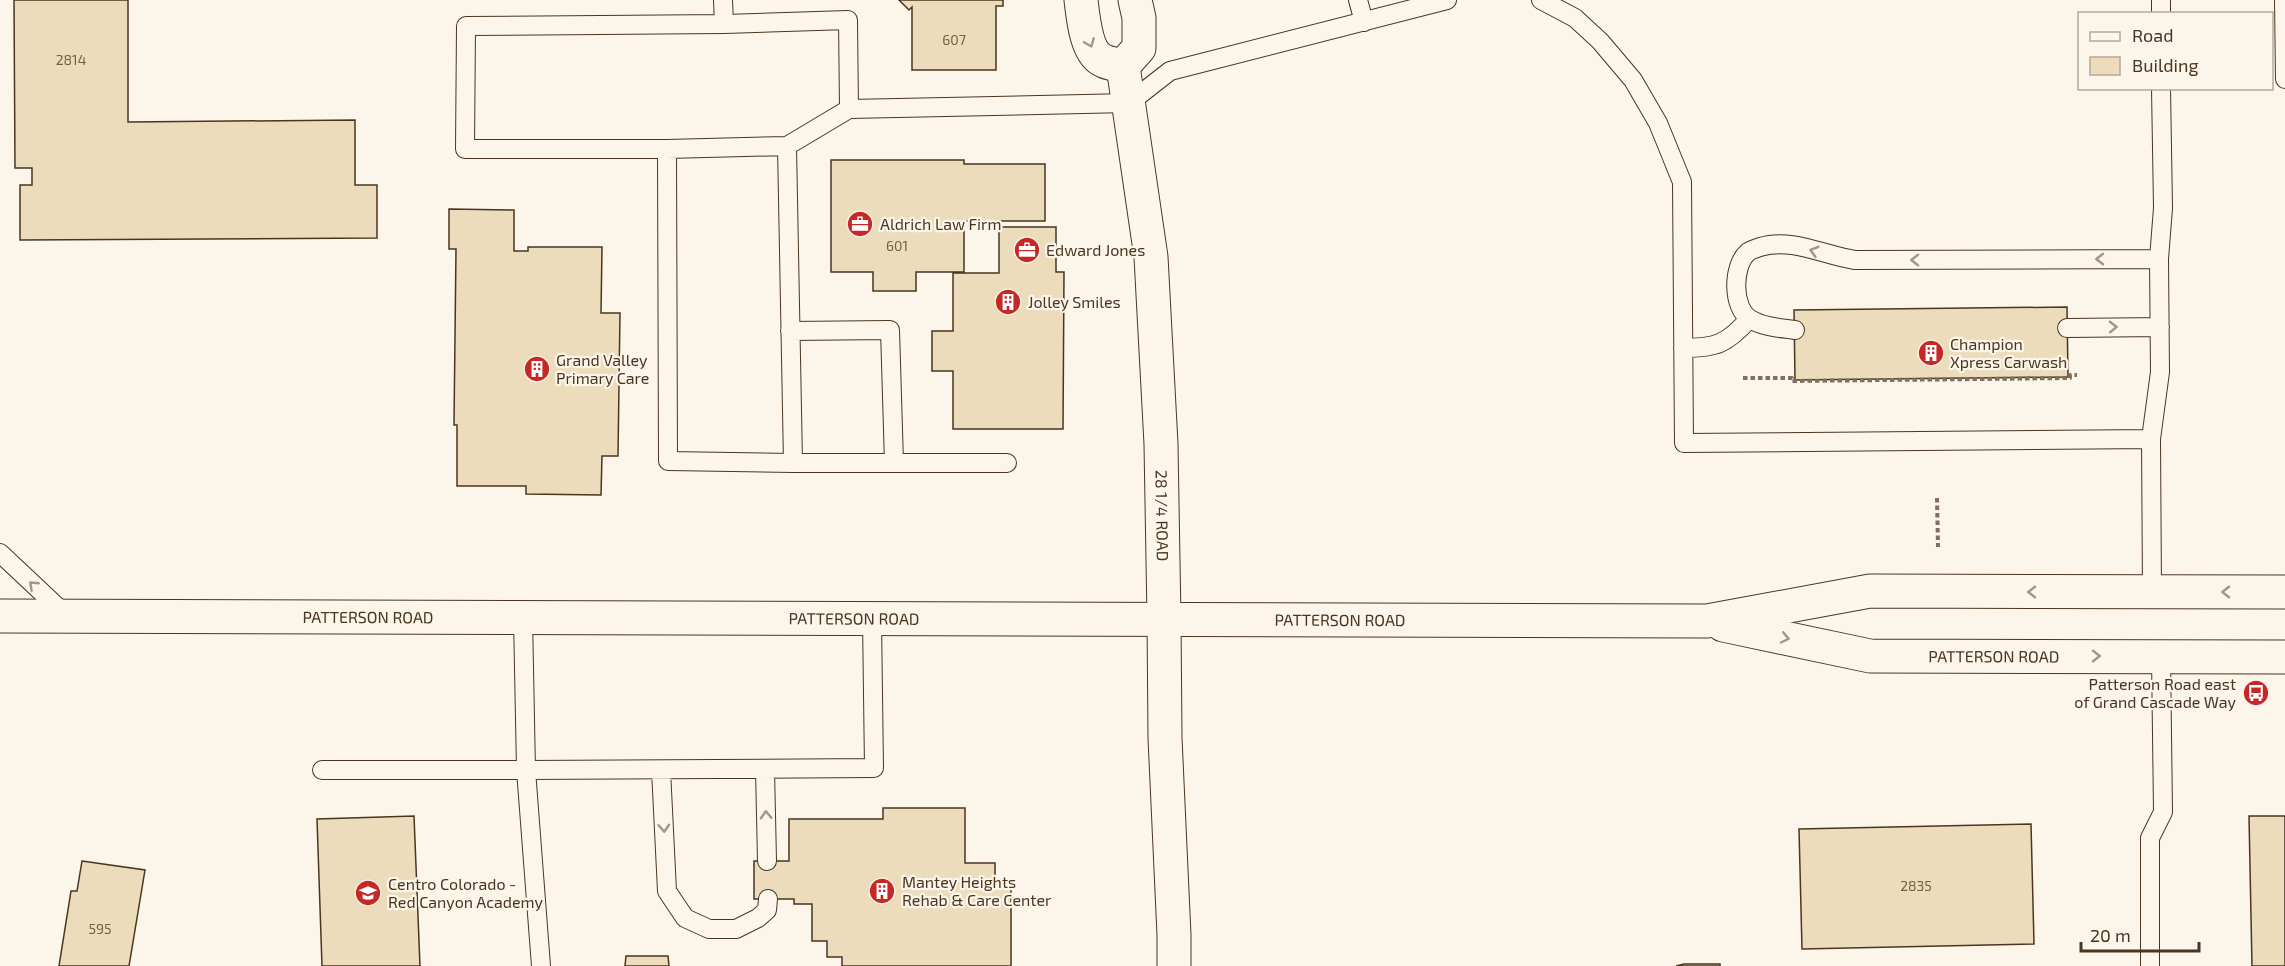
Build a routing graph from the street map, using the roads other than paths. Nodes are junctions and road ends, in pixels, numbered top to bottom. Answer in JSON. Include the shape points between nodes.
{"nodes":[{"id":1,"x":723,"y":0,"type":"edge"},
{"id":2,"x":1081,"y":0,"type":"edge"},
{"id":3,"x":1135,"y":0,"type":"edge"},
{"id":4,"x":1358,"y":0,"type":"edge"},
{"id":5,"x":1447,"y":0,"type":"edge"},
{"id":6,"x":1541,"y":0,"type":"edge"},
{"id":7,"x":2284,"y":0,"type":"edge"},
{"id":8,"x":1364,"y":22,"type":"junction"},
{"id":9,"x":724,"y":24,"type":"junction"},
{"id":10,"x":1123,"y":66,"type":"junction"},
{"id":11,"x":2285,"y":79,"type":"edge"},
{"id":12,"x":2161,"y":90,"type":"edge"},
{"id":13,"x":1130,"y":103,"type":"junction"},
{"id":14,"x":849,"y":109,"type":"junction"},
{"id":15,"x":787,"y":146,"type":"junction"},
{"id":16,"x":667,"y":149,"type":"junction"},
{"id":17,"x":2159,"y":259,"type":"junction"},
{"id":18,"x":1749,"y":319,"type":"junction"},
{"id":19,"x":2160,"y":327,"type":"junction"},
{"id":20,"x":2067,"y":328,"type":"dead end"},
{"id":21,"x":1795,"y":330,"type":"dead end"},
{"id":22,"x":790,"y":331,"type":"junction"},
{"id":23,"x":1683,"y":348,"type":"junction"},
{"id":24,"x":2151,"y":439,"type":"junction"},
{"id":25,"x":793,"y":463,"type":"junction"},
{"id":26,"x":894,"y":463,"type":"junction"},
{"id":27,"x":1007,"y":463,"type":"dead end"},
{"id":28,"x":0,"y":553,"type":"edge"},
{"id":29,"x":2152,"y":592,"type":"junction"},
{"id":30,"x":2285,"y":592,"type":"edge"},
{"id":31,"x":0,"y":616,"type":"edge"},
{"id":32,"x":67,"y":616,"type":"junction"},
{"id":33,"x":523,"y":617,"type":"junction"},
{"id":34,"x":872,"y":618,"type":"junction"},
{"id":35,"x":1164,"y":619,"type":"junction"},
{"id":36,"x":1707,"y":621,"type":"junction"},
{"id":37,"x":2161,"y":657,"type":"junction"},
{"id":38,"x":2285,"y":657,"type":"edge"},
{"id":39,"x":765,"y":769,"type":"junction"},
{"id":40,"x":322,"y":770,"type":"dead end"},
{"id":41,"x":526,"y":770,"type":"junction"},
{"id":42,"x":661,"y":770,"type":"junction"},
{"id":43,"x":767,"y":861,"type":"dead end"},
{"id":44,"x":768,"y":899,"type":"dead end"},
{"id":45,"x":541,"y":966,"type":"edge"},
{"id":46,"x":1174,"y":966,"type":"edge"},
{"id":47,"x":2150,"y":966,"type":"edge"}],
"edges":[{"from":1,"to":9,"type":"lane"},
{"from":2,"to":10,"type":"main road","one_way":true,"via":[[1085,30],[1094,52],[1102,61]]},
{"from":3,"to":10,"type":"main road","via":[[1139,48]]},
{"from":4,"to":8,"type":"lane"},
{"from":5,"to":8,"type":"lane"},
{"from":6,"to":23,"type":"lane","via":[[1575,18],[1600,41],[1633,80],[1665,140],[1682,182]]},
{"from":7,"to":11,"type":"lane"},
{"from":8,"to":13,"type":"lane","via":[[1170,71]]},
{"from":9,"to":14,"type":"lane","via":[[848,20]]},
{"from":9,"to":16,"type":"lane","via":[[466,26],[465,149]]},
{"from":10,"to":13,"type":"main road","name":"28 1/4 ROAD"},
{"from":12,"to":17,"type":"lane","via":[[2163,208]]},
{"from":13,"to":14,"type":"lane"},
{"from":13,"to":35,"type":"main road","name":"28 1/4 ROAD","via":[[1151,257],[1157,347]]},
{"from":14,"to":15,"type":"lane"},
{"from":15,"to":16,"type":"lane"},
{"from":15,"to":22,"type":"lane"},
{"from":16,"to":25,"type":"lane","via":[[668,461]]},
{"from":17,"to":18,"type":"lane","one_way":true,"via":[[1855,260],[1796,246],[1762,246],[1748,252],[1737,272],[1738,301]]},
{"from":17,"to":19,"type":"lane"},
{"from":18,"to":21,"type":"lane"},
{"from":18,"to":23,"type":"lane","via":[[1721,344]]},
{"from":20,"to":19,"type":"lane","one_way":true},
{"from":19,"to":24,"type":"lane","via":[[2160,372]]},
{"from":22,"to":25,"type":"lane"},
{"from":22,"to":26,"type":"lane","via":[[890,330]]},
{"from":23,"to":24,"type":"lane","via":[[1684,443]]},
{"from":24,"to":29,"type":"lane"},
{"from":25,"to":26,"type":"lane"},
{"from":26,"to":27,"type":"lane"},
{"from":32,"to":28,"type":"lane","one_way":true},
{"from":30,"to":29,"type":"main road","name":"PATTERSON ROAD","one_way":true},
{"from":29,"to":36,"type":"main road","name":"PATTERSON ROAD","one_way":true,"via":[[1869,591]]},
{"from":31,"to":32,"type":"main road","name":"PATTERSON ROAD"},
{"from":32,"to":33,"type":"main road","name":"PATTERSON ROAD"},
{"from":33,"to":34,"type":"main road","name":"PATTERSON ROAD"},
{"from":33,"to":41,"type":"lane"},
{"from":34,"to":35,"type":"main road","name":"PATTERSON ROAD"},
{"from":34,"to":39,"type":"lane","via":[[874,768]]},
{"from":35,"to":36,"type":"main road","name":"PATTERSON ROAD"},
{"from":35,"to":46,"type":"main road","name":"28 1/4 ROAD"},
{"from":36,"to":37,"type":"main road","name":"PATTERSON ROAD","one_way":true,"via":[[1869,656]]},
{"from":37,"to":38,"type":"main road","name":"PATTERSON ROAD"},
{"from":37,"to":47,"type":"lane","via":[[2163,812],[2150,838]]},
{"from":39,"to":42,"type":"lane"},
{"from":43,"to":39,"type":"lane","one_way":true},
{"from":40,"to":41,"type":"lane"},
{"from":41,"to":42,"type":"lane"},
{"from":41,"to":45,"type":"lane"},
{"from":42,"to":44,"type":"lane","one_way":true,"via":[[667,891],[685,918],[709,929],[736,929],[767,910]]}]}
